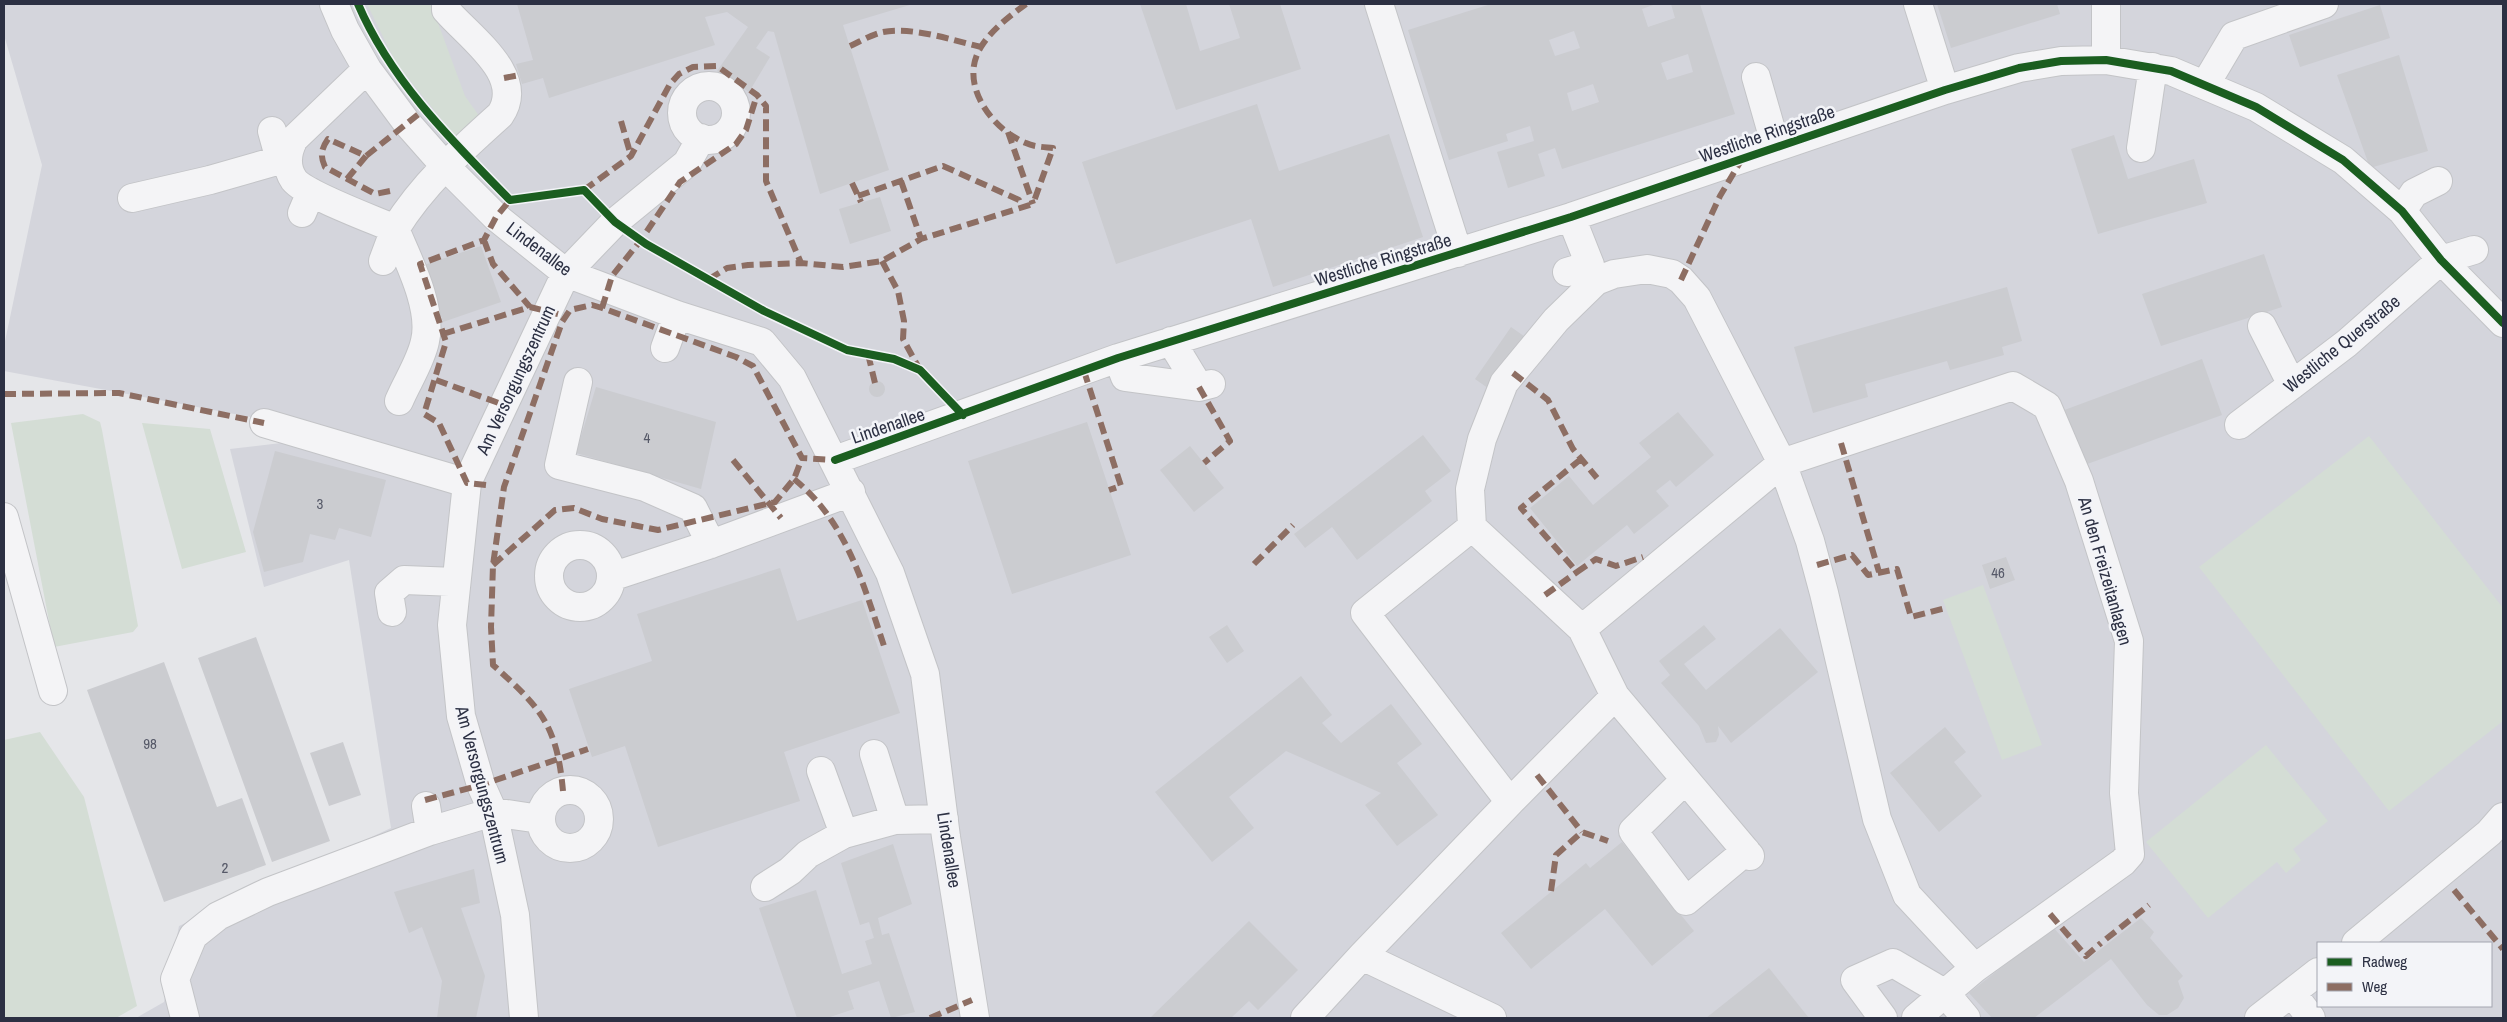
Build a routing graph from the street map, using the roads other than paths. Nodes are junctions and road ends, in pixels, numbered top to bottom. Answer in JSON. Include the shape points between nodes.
{"nodes":[{"id":1,"x":334,"y":4,"type":"edge"},
{"id":2,"x":446,"y":4,"type":"edge"},
{"id":3,"x":1379,"y":4,"type":"edge"},
{"id":4,"x":1918,"y":4,"type":"edge"},
{"id":5,"x":2106,"y":4,"type":"edge"},
{"id":6,"x":2324,"y":4,"type":"edge"},
{"id":7,"x":2106,"y":60,"type":"junction"},
{"id":8,"x":2153,"y":67,"type":"junction"},
{"id":9,"x":367,"y":70,"type":"junction"},
{"id":10,"x":1756,"y":77,"type":"dead end"},
{"id":11,"x":2205,"y":85,"type":"junction"},
{"id":12,"x":1946,"y":90,"type":"junction"},
{"id":13,"x":272,"y":131,"type":"dead end"},
{"id":14,"x":701,"y":138,"type":"dead end"},
{"id":15,"x":1776,"y":147,"type":"junction"},
{"id":16,"x":2141,"y":148,"type":"dead end"},
{"id":17,"x":284,"y":160,"type":"junction"},
{"id":18,"x":445,"y":166,"type":"junction"},
{"id":19,"x":2438,"y":181,"type":"dead end"},
{"id":20,"x":132,"y":198,"type":"dead end"},
{"id":21,"x":2402,"y":211,"type":"junction"},
{"id":22,"x":1571,"y":217,"type":"junction"},
{"id":23,"x":395,"y":229,"type":"junction"},
{"id":24,"x":2474,"y":250,"type":"dead end"},
{"id":25,"x":1458,"y":253,"type":"junction"},
{"id":26,"x":2441,"y":260,"type":"junction"},
{"id":27,"x":383,"y":261,"type":"dead end"},
{"id":28,"x":1567,"y":272,"type":"dead end"},
{"id":29,"x":566,"y":273,"type":"junction"},
{"id":30,"x":677,"y":315,"type":"junction"},
{"id":31,"x":2503,"y":323,"type":"edge"},
{"id":32,"x":2262,"y":326,"type":"dead end"},
{"id":33,"x":1171,"y":342,"type":"junction"},
{"id":34,"x":665,"y":348,"type":"dead end"},
{"id":35,"x":1118,"y":358,"type":"junction"},
{"id":36,"x":578,"y":382,"type":"dead end"},
{"id":37,"x":2292,"y":385,"type":"junction"},
{"id":38,"x":399,"y":401,"type":"dead end"},
{"id":39,"x":978,"y":410,"type":"joint"},
{"id":40,"x":264,"y":423,"type":"dead end"},
{"id":41,"x":2240,"y":425,"type":"dead end"},
{"id":42,"x":836,"y":460,"type":"junction"},
{"id":43,"x":1782,"y":463,"type":"junction"},
{"id":44,"x":467,"y":483,"type":"junction"},
{"id":45,"x":851,"y":492,"type":"junction"},
{"id":46,"x":4,"y":517,"type":"edge"},
{"id":47,"x":1472,"y":527,"type":"junction"},
{"id":48,"x":711,"y":544,"type":"junction"},
{"id":49,"x":612,"y":577,"type":"dead end"},
{"id":50,"x":456,"y":582,"type":"junction"},
{"id":51,"x":392,"y":612,"type":"dead end"},
{"id":52,"x":1582,"y":629,"type":"junction"},
{"id":53,"x":53,"y":691,"type":"dead end"},
{"id":54,"x":1615,"y":696,"type":"junction"},
{"id":55,"x":874,"y":754,"type":"dead end"},
{"id":56,"x":821,"y":771,"type":"dead end"},
{"id":57,"x":1685,"y":780,"type":"junction"},
{"id":58,"x":1510,"y":802,"type":"junction"},
{"id":59,"x":493,"y":812,"type":"junction"},
{"id":60,"x":2503,"y":817,"type":"edge"},
{"id":61,"x":540,"y":819,"type":"dead end"},
{"id":62,"x":944,"y":819,"type":"junction"},
{"id":63,"x":895,"y":820,"type":"junction"},
{"id":64,"x":844,"y":834,"type":"junction"},
{"id":65,"x":765,"y":887,"type":"dead end"},
{"id":66,"x":2357,"y":942,"type":"edge"},
{"id":67,"x":1362,"y":956,"type":"junction"},
{"id":68,"x":1976,"y":968,"type":"junction"},
{"id":69,"x":2317,"y":973,"type":"edge"},
{"id":70,"x":2292,"y":993,"type":"junction"},
{"id":71,"x":1946,"y":994,"type":"junction"},
{"id":72,"x":185,"y":1018,"type":"edge"},
{"id":73,"x":524,"y":1018,"type":"edge"},
{"id":74,"x":975,"y":1018,"type":"edge"},
{"id":75,"x":1305,"y":1018,"type":"edge"},
{"id":76,"x":1492,"y":1018,"type":"edge"},
{"id":77,"x":1883,"y":1018,"type":"edge"},
{"id":78,"x":1916,"y":1018,"type":"edge"},
{"id":79,"x":1966,"y":1018,"type":"edge"},
{"id":80,"x":2259,"y":1018,"type":"edge"},
{"id":81,"x":2311,"y":1018,"type":"edge"}],
"edges":[{"from":1,"to":9,"type":"street","name":"Lindenallee"},
{"from":2,"to":18,"type":"street","via":[[446,10],[498,65],[508,92],[507,106],[500,115]]},
{"from":3,"to":25,"type":"street"},
{"from":4,"to":12,"type":"street"},
{"from":5,"to":7,"type":"street"},
{"from":6,"to":11,"type":"street","via":[[2234,36]]},
{"from":7,"to":8,"type":"street","name":"Westliche Ringstraße"},
{"from":7,"to":12,"type":"street","name":"Westliche Ringstraße","via":[[2061,61],[2019,68]]},
{"from":8,"to":11,"type":"street","name":"Westliche Ringstraße"},
{"from":8,"to":16,"type":"street"},
{"from":9,"to":17,"type":"street","via":[[294,139]]},
{"from":9,"to":18,"type":"street","name":"Lindenallee","via":[[407,124]]},
{"from":10,"to":15,"type":"street"},
{"from":11,"to":21,"type":"street","name":"Westliche Ringstraße","via":[[2256,107],[2343,160]]},
{"from":12,"to":15,"type":"street","name":"Westliche Ringstraße"},
{"from":13,"to":17,"type":"street"},
{"from":14,"to":29,"type":"street","name":"Am Versorgungszentrum","via":[[687,163],[615,222]]},
{"from":15,"to":22,"type":"street","name":"Westliche Ringstraße"},
{"from":17,"to":20,"type":"street"},
{"from":17,"to":23,"type":"street","via":[[307,202]]},
{"from":18,"to":23,"type":"street","via":[[412,202]]},
{"from":18,"to":29,"type":"street","name":"Lindenallee","via":[[496,217]]},
{"from":19,"to":21,"type":"street","via":[[2414,193]]},
{"from":21,"to":26,"type":"street","name":"Westliche Ringstraße"},
{"from":22,"to":25,"type":"street","name":"Westliche Ringstraße"},
{"from":22,"to":28,"type":"street","via":[[1590,264]]},
{"from":23,"to":27,"type":"street"},
{"from":23,"to":38,"type":"street","via":[[427,316],[425,341]]},
{"from":24,"to":26,"type":"street"},
{"from":25,"to":33,"type":"street","name":"Westliche Ringstraße"},
{"from":26,"to":31,"type":"street","name":"Westliche Ringstraße"},
{"from":26,"to":37,"type":"street","name":"Westliche Querstraße","via":[[2347,343]]},
{"from":29,"to":30,"type":"street","name":"Lindenallee"},
{"from":29,"to":44,"type":"street","name":"Am Versorgungszentrum"},
{"from":30,"to":34,"type":"street"},
{"from":30,"to":42,"type":"street","name":"Lindenallee","via":[[762,342],[792,378]]},
{"from":32,"to":37,"type":"street"},
{"from":33,"to":35,"type":"street","name":"Westliche Ringstraße"},
{"from":33,"to":35,"type":"street","via":[[1205,385],[1125,377]]},
{"from":35,"to":39,"type":"street","name":"Westliche Ringstraße"},
{"from":36,"to":48,"type":"street","via":[[559,465],[645,487],[693,508]]},
{"from":37,"to":41,"type":"street","name":"Westliche Querstraße"},
{"from":39,"to":42,"type":"street","name":"Lindenallee"},
{"from":40,"to":44,"type":"street","via":[[418,480]]},
{"from":42,"to":45,"type":"street","name":"Lindenallee"},
{"from":43,"to":47,"type":"street","via":[[1697,298],[1672,274],[1647,269],[1614,274],[1596,281],[1556,320],[1504,383],[1482,439],[1470,489]]},
{"from":43,"to":52,"type":"street"},
{"from":43,"to":68,"type":"street","via":[[1810,541],[1824,593],[1877,819],[1907,894]]},
{"from":43,"to":68,"type":"street","name":"An den Freizeitanlagen","via":[[2013,386],[2047,406],[2079,481],[2128,641],[2124,793],[2130,854]]},
{"from":44,"to":50,"type":"street","name":"Am Versorgungszentrum"},
{"from":45,"to":48,"type":"street"},
{"from":45,"to":62,"type":"street","name":"Lindenallee","via":[[890,573],[925,674]]},
{"from":46,"to":53,"type":"street"},
{"from":47,"to":52,"type":"street"},
{"from":47,"to":58,"type":"street","via":[[1365,613]]},
{"from":48,"to":49,"type":"street"},
{"from":50,"to":51,"type":"street","via":[[404,580],[389,594]]},
{"from":50,"to":59,"type":"street","name":"Am Versorgungszentrum","via":[[452,626],[461,716],[481,785]]},
{"from":52,"to":54,"type":"street"},
{"from":54,"to":57,"type":"street"},
{"from":54,"to":58,"type":"street"},
{"from":55,"to":63,"type":"street"},
{"from":56,"to":64,"type":"street"},
{"from":57,"to":57,"type":"street","via":[[1748,854],[1686,900],[1633,830]]},
{"from":58,"to":67,"type":"street"},
{"from":59,"to":61,"type":"street"},
{"from":59,"to":72,"type":"street","via":[[428,818],[218,916],[193,936],[175,980]]},
{"from":59,"to":73,"type":"street","name":"Am Versorgungszentrum","via":[[515,914]]},
{"from":60,"to":66,"type":"street","via":[[2490,833]]},
{"from":62,"to":63,"type":"street"},
{"from":62,"to":74,"type":"street","name":"Lindenallee"},
{"from":63,"to":64,"type":"street"},
{"from":64,"to":65,"type":"street","via":[[808,854],[790,872]]},
{"from":67,"to":75,"type":"street"},
{"from":67,"to":76,"type":"street"},
{"from":68,"to":71,"type":"street","name":"An den Freizeitanlagen"},
{"from":69,"to":70,"type":"street"},
{"from":70,"to":80,"type":"street"},
{"from":70,"to":81,"type":"street"},
{"from":71,"to":77,"type":"street","via":[[1893,963],[1855,980]]},
{"from":71,"to":78,"type":"street","name":"An den Freizeitanlagen"},
{"from":71,"to":79,"type":"street"}]}
